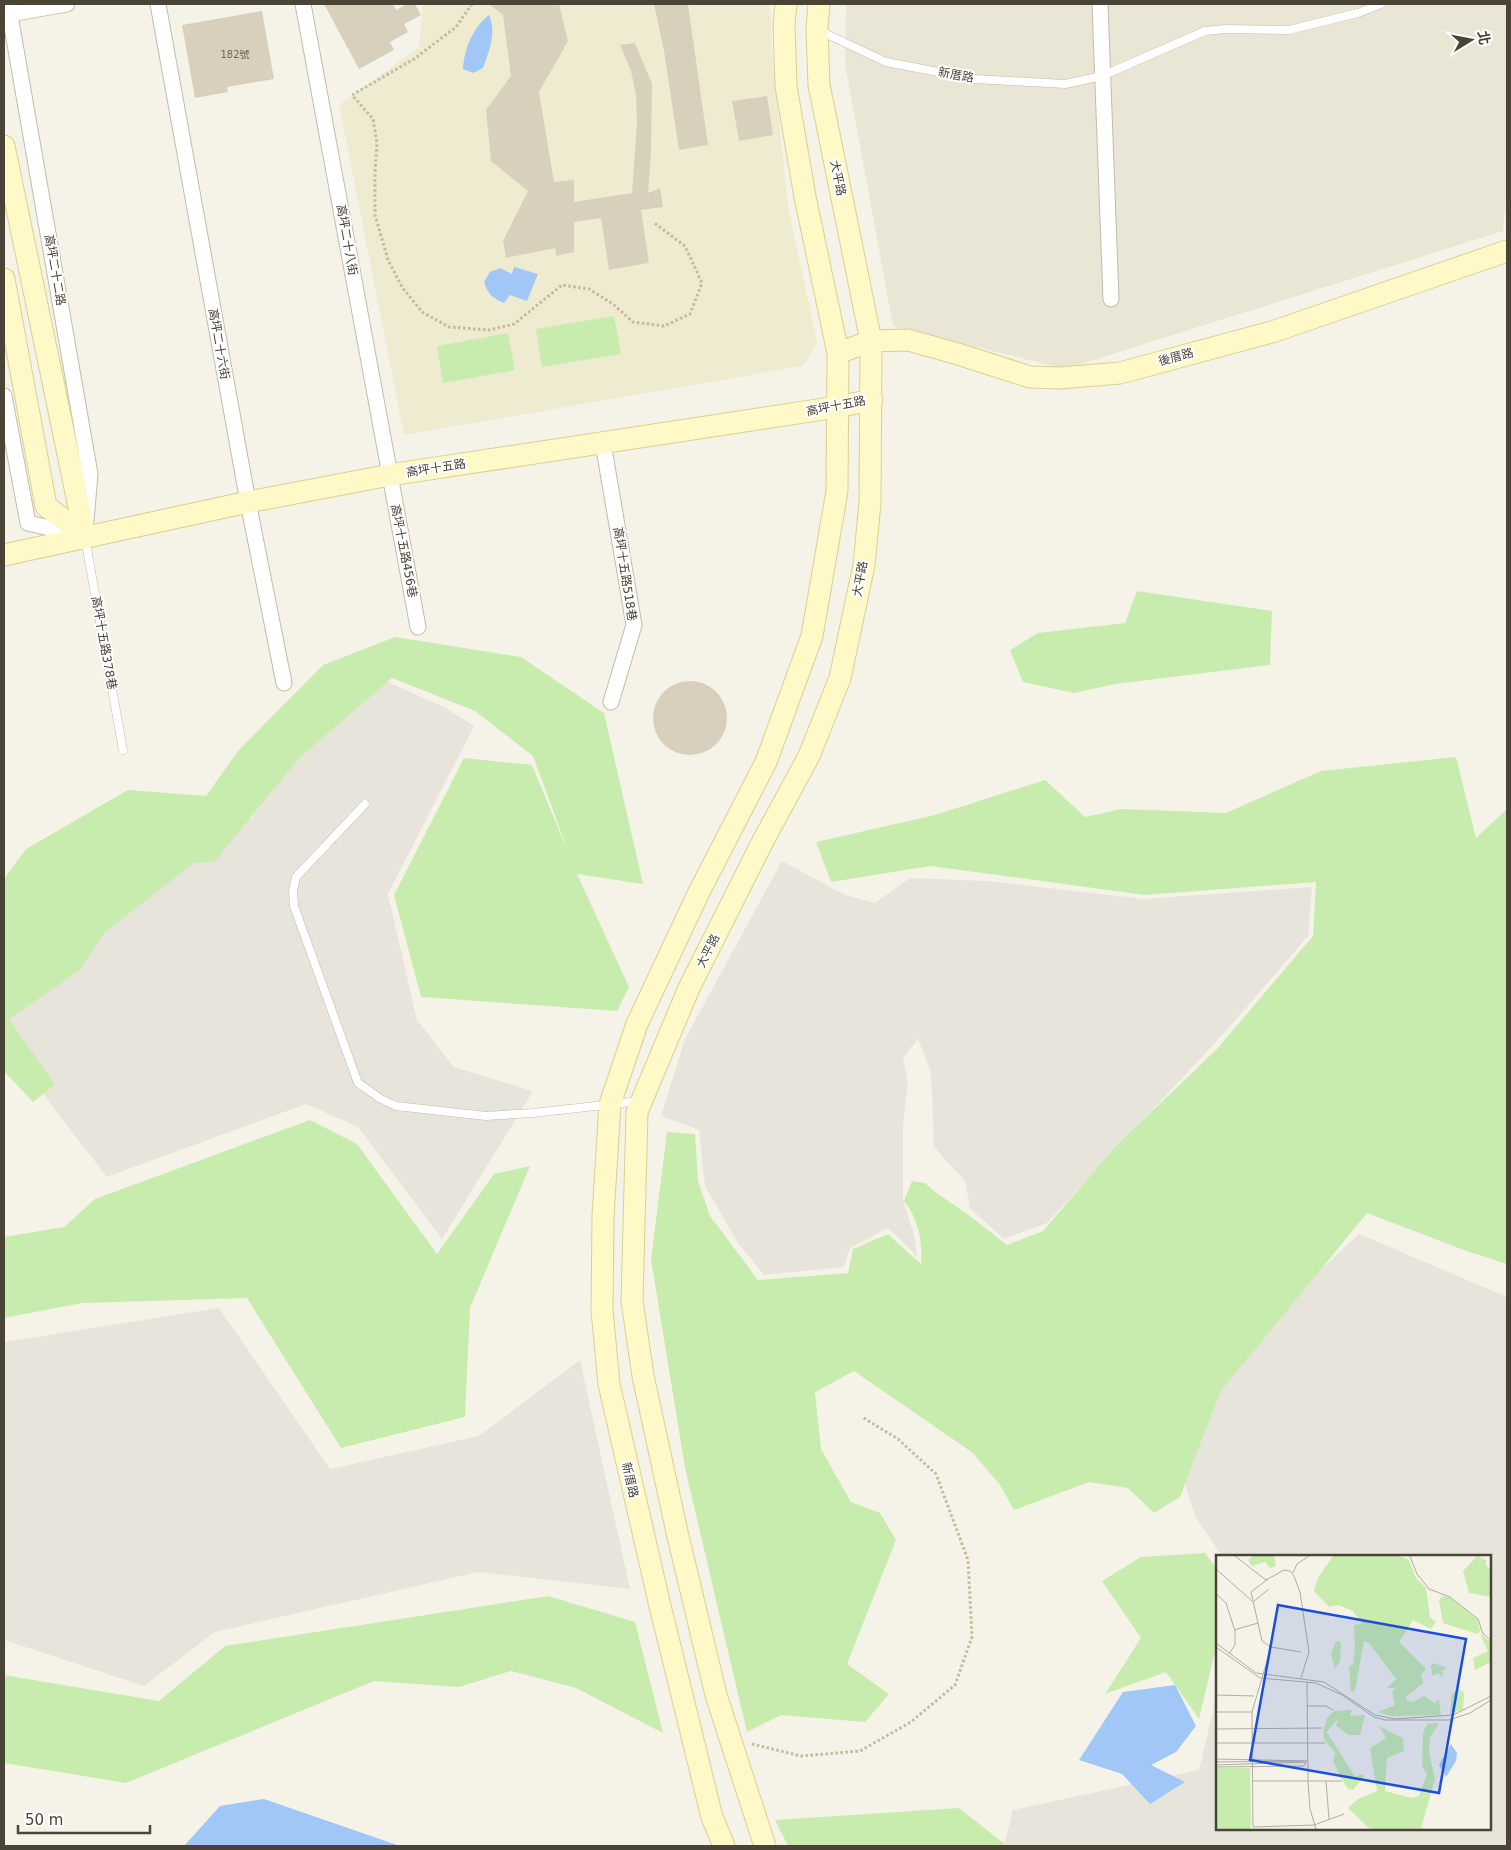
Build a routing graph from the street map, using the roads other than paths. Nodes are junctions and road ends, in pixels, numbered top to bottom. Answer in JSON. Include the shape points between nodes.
{"nodes":[{"id":1,"x":67,"y":4,"type":"edge"},
{"id":2,"x":158,"y":4,"type":"edge"},
{"id":3,"x":303,"y":4,"type":"edge"},
{"id":4,"x":786,"y":4,"type":"edge"},
{"id":5,"x":819,"y":4,"type":"edge"},
{"id":6,"x":1099,"y":4,"type":"edge"},
{"id":7,"x":1381,"y":4,"type":"edge"},
{"id":8,"x":7,"y":11,"type":"edge"},
{"id":9,"x":817,"y":29,"type":"junction"},
{"id":10,"x":1102,"y":76,"type":"junction"},
{"id":11,"x":4,"y":146,"type":"edge"},
{"id":12,"x":1507,"y":251,"type":"edge"},
{"id":13,"x":4,"y":279,"type":"edge"},
{"id":14,"x":1110,"y":299,"type":"dead end"},
{"id":15,"x":871,"y":341,"type":"junction"},
{"id":16,"x":838,"y":353,"type":"junction"},
{"id":17,"x":4,"y":396,"type":"edge"},
{"id":18,"x":872,"y":400,"type":"junction"},
{"id":19,"x":837,"y":407,"type":"junction"},
{"id":20,"x":603,"y":443,"type":"junction"},
{"id":21,"x":390,"y":475,"type":"junction"},
{"id":22,"x":248,"y":502,"type":"junction"},
{"id":23,"x":85,"y":536,"type":"junction"},
{"id":24,"x":4,"y":555,"type":"edge"},
{"id":25,"x":418,"y":627,"type":"dead end"},
{"id":26,"x":284,"y":683,"type":"dead end"},
{"id":27,"x":611,"y":702,"type":"dead end"},
{"id":28,"x":123,"y":750,"type":"dead end"},
{"id":29,"x":366,"y":804,"type":"dead end"},
{"id":30,"x":610,"y":1104,"type":"junction"},
{"id":31,"x":639,"y":1106,"type":"junction"},
{"id":32,"x":724,"y":1846,"type":"edge"},
{"id":33,"x":765,"y":1846,"type":"edge"}],
"edges":[{"from":1,"to":8,"type":"street"},
{"from":2,"to":22,"type":"street","name":"高坪二十六街"},
{"from":3,"to":21,"type":"street","name":"高坪二十八街"},
{"from":4,"to":16,"type":"street","via":[[786,86],[805,197]]},
{"from":5,"to":9,"type":"street","name":"大平路"},
{"from":6,"to":10,"type":"street"},
{"from":7,"to":10,"type":"lane","name":"新厝路","via":[[1289,30],[1205,31]]},
{"from":8,"to":23,"type":"street","name":"高坪二十二路","via":[[90,474]]},
{"from":9,"to":10,"type":"lane","name":"新厝路","via":[[886,62],[975,78],[1066,84]]},
{"from":9,"to":15,"type":"street","name":"大平路","via":[[819,85]]},
{"from":10,"to":14,"type":"street"},
{"from":11,"to":23,"type":"street","name":"高坪二十二路"},
{"from":12,"to":15,"type":"street","name":"後厝路","via":[[1276,331],[1120,373],[1030,377],[908,340]]},
{"from":13,"to":23,"type":"street","via":[[46,506]]},
{"from":15,"to":16,"type":"street","name":"後厝路"},
{"from":15,"to":18,"type":"street","name":"大平路"},
{"from":16,"to":19,"type":"street"},
{"from":17,"to":23,"type":"street","via":[[28,522]]},
{"from":18,"to":19,"type":"street","name":"高坪十五路"},
{"from":18,"to":31,"type":"street","name":"大平路","via":[[870,503],[864,565],[840,678],[809,756],[689,988]]},
{"from":19,"to":20,"type":"street","name":"高坪十五路"},
{"from":19,"to":30,"type":"street","via":[[837,491],[812,636],[766,762],[699,892],[637,1024]]},
{"from":20,"to":21,"type":"street","name":"高坪十五路"},
{"from":20,"to":27,"type":"street","name":"高坪十五路518巷","via":[[634,625]]},
{"from":21,"to":22,"type":"street","name":"高坪十五路"},
{"from":21,"to":25,"type":"street","name":"高坪十五路456巷"},
{"from":22,"to":23,"type":"street","name":"高坪十五路"},
{"from":22,"to":26,"type":"street","name":"高坪二十六街"},
{"from":23,"to":24,"type":"street","name":"高坪十五路"},
{"from":23,"to":28,"type":"lane","name":"高坪十五路378巷"},
{"from":29,"to":30,"type":"lane","via":[[296,877],[293,891],[294,906],[358,1083],[396,1106],[486,1116]]},
{"from":30,"to":31,"type":"lane"},
{"from":30,"to":32,"type":"street","name":"新厝路","via":[[602,1301],[609,1384],[712,1817]]},
{"from":31,"to":33,"type":"street","via":[[632,1300],[641,1367],[716,1695]]}]}
